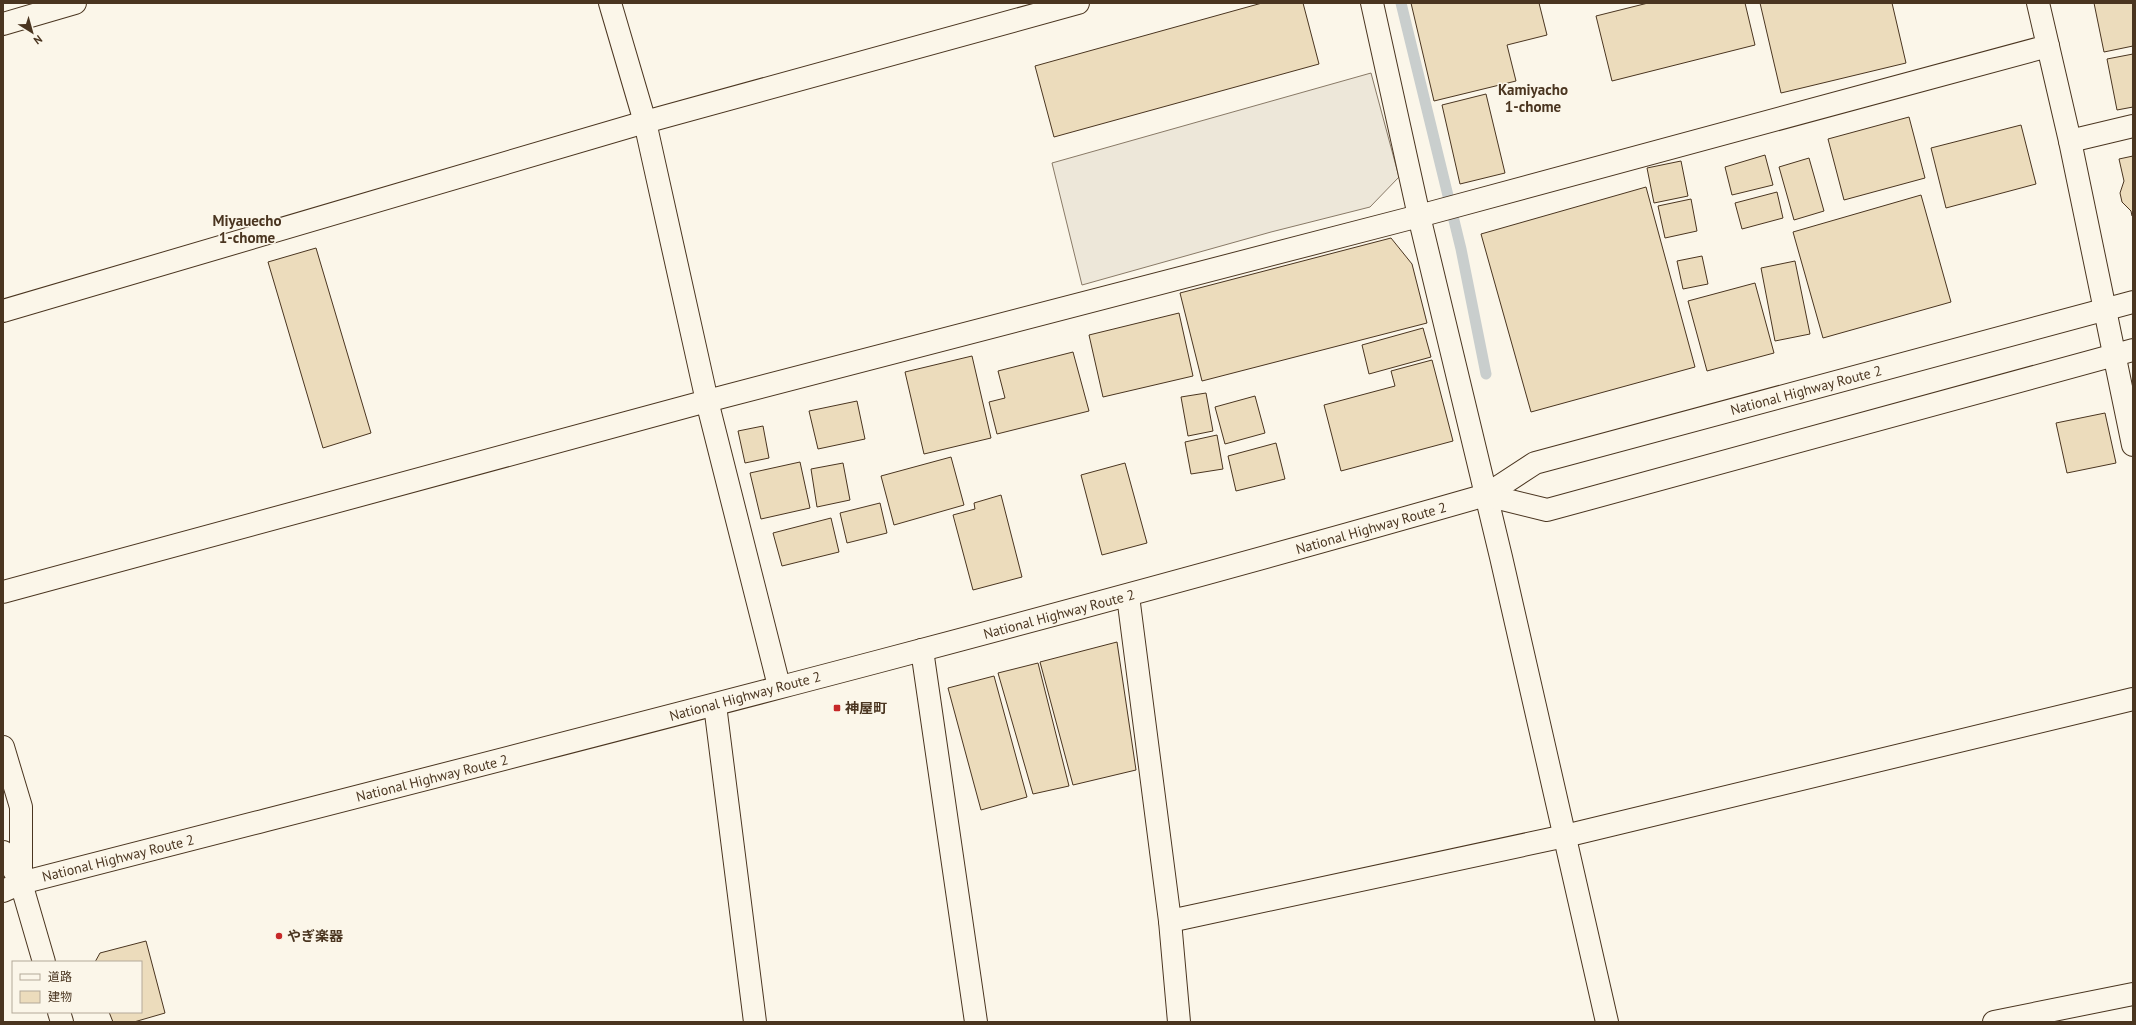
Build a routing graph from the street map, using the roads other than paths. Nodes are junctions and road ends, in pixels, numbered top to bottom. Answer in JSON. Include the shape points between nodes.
{"nodes":[{"id":1,"x":75,"y":3,"type":"edge"},
{"id":2,"x":610,"y":3,"type":"edge"},
{"id":3,"x":1078,"y":3,"type":"edge"},
{"id":4,"x":1372,"y":3,"type":"edge"},
{"id":5,"x":2038,"y":3,"type":"edge"},
{"id":6,"x":3,"y":24,"type":"edge"},
{"id":7,"x":2048,"y":46,"type":"junction"},
{"id":8,"x":645,"y":122,"type":"junction"},
{"id":9,"x":2133,"y":126,"type":"edge"},
{"id":10,"x":2070,"y":141,"type":"junction"},
{"id":11,"x":1419,"y":216,"type":"junction"},
{"id":12,"x":2133,"y":302,"type":"edge"},
{"id":13,"x":2106,"y":309,"type":"junction"},
{"id":14,"x":3,"y":311,"type":"edge"},
{"id":15,"x":2124,"y":352,"type":"edge"},
{"id":16,"x":707,"y":401,"type":"junction"},
{"id":17,"x":2133,"y":445,"type":"edge"},
{"id":18,"x":1486,"y":495,"type":"junction"},
{"id":19,"x":3,"y":592,"type":"edge"},
{"id":20,"x":1128,"y":596,"type":"junction"},
{"id":21,"x":922,"y":650,"type":"junction"},
{"id":22,"x":779,"y":686,"type":"junction"},
{"id":23,"x":2133,"y":699,"type":"edge"},
{"id":24,"x":715,"y":705,"type":"junction"},
{"id":25,"x":3,"y":747,"type":"edge"},
{"id":26,"x":1565,"y":836,"type":"junction"},
{"id":27,"x":3,"y":852,"type":"edge"},
{"id":28,"x":12,"y":887,"type":"edge"},
{"id":29,"x":1170,"y":921,"type":"junction"},
{"id":30,"x":44,"y":961,"type":"edge"},
{"id":31,"x":2133,"y":994,"type":"edge"},
{"id":32,"x":756,"y":1022,"type":"edge"},
{"id":33,"x":976,"y":1022,"type":"edge"},
{"id":34,"x":1179,"y":1022,"type":"edge"},
{"id":35,"x":1607,"y":1022,"type":"edge"},
{"id":36,"x":1994,"y":1022,"type":"edge"}],
"edges":[{"from":1,"to":6,"type":"main road"},
{"from":2,"to":8,"type":"main road"},
{"from":3,"to":8,"type":"main road"},
{"from":4,"to":11,"type":"main road"},
{"from":5,"to":7,"type":"main road"},
{"from":7,"to":10,"type":"main road"},
{"from":7,"to":11,"type":"main road"},
{"from":8,"to":14,"type":"main road"},
{"from":8,"to":16,"type":"main road"},
{"from":9,"to":10,"type":"main road"},
{"from":10,"to":13,"type":"main road"},
{"from":11,"to":16,"type":"main road"},
{"from":11,"to":18,"type":"main road"},
{"from":12,"to":13,"type":"main road","name":"National Highway Route 2"},
{"from":13,"to":15,"type":"main road"},
{"from":13,"to":18,"type":"main road","name":"National Highway Route 2","via":[[1535,463]]},
{"from":15,"to":17,"type":"main road"},
{"from":15,"to":18,"type":"main road","name":"National Highway Route 2","via":[[1547,510]]},
{"from":16,"to":19,"type":"main road"},
{"from":16,"to":22,"type":"main road"},
{"from":18,"to":20,"type":"main road","name":"National Highway Route 2"},
{"from":18,"to":26,"type":"main road"},
{"from":20,"to":21,"type":"main road","name":"National Highway Route 2"},
{"from":20,"to":29,"type":"main road"},
{"from":21,"to":22,"type":"main road","name":"National Highway Route 2"},
{"from":21,"to":33,"type":"main road"},
{"from":22,"to":24,"type":"main road","name":"National Highway Route 2"},
{"from":23,"to":26,"type":"main road"},
{"from":24,"to":28,"type":"main road","name":"National Highway Route 2"},
{"from":24,"to":32,"type":"main road"},
{"from":25,"to":28,"type":"main road","via":[[21,807]]},
{"from":26,"to":29,"type":"main road"},
{"from":26,"to":35,"type":"main road"},
{"from":27,"to":28,"type":"main road"},
{"from":28,"to":30,"type":"main road"},
{"from":29,"to":34,"type":"main road"},
{"from":31,"to":36,"type":"main road"}]}
